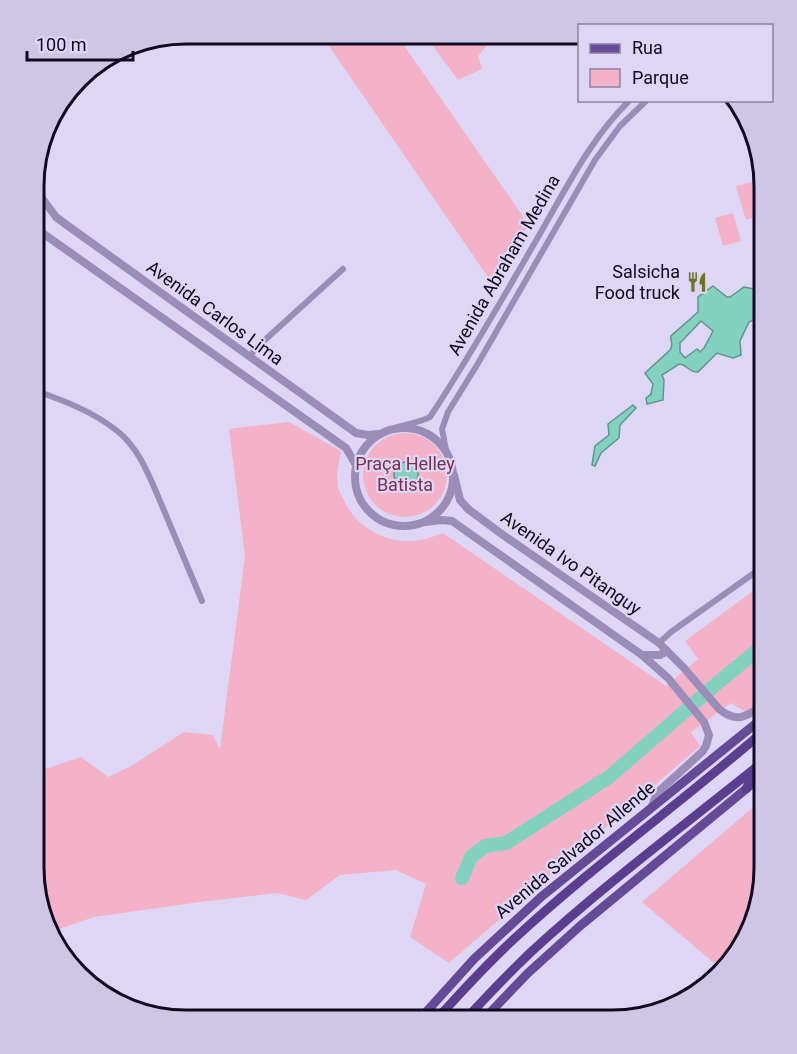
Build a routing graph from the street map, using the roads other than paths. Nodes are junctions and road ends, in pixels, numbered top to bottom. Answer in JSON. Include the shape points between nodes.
{"nodes":[{"id":1,"x":628,"y":102,"type":"edge"},
{"id":2,"x":644,"y":102,"type":"edge"},
{"id":3,"x":44,"y":200,"type":"edge"},
{"id":4,"x":44,"y":234,"type":"edge"},
{"id":5,"x":343,"y":269,"type":"dead end"},
{"id":6,"x":250,"y":357,"type":"junction"},
{"id":7,"x":44,"y":394,"type":"edge"},
{"id":8,"x":395,"y":428,"type":"junction"},
{"id":9,"x":380,"y":434,"type":"junction"},
{"id":10,"x":446,"y":450,"type":"junction"},
{"id":11,"x":356,"y":465,"type":"junction"},
{"id":12,"x":454,"y":475,"type":"junction"},
{"id":13,"x":424,"y":522,"type":"junction"},
{"id":14,"x":753,"y":573,"type":"edge"},
{"id":15,"x":202,"y":601,"type":"dead end"},
{"id":16,"x":659,"y":643,"type":"junction"},
{"id":17,"x":667,"y":651,"type":"junction"},
{"id":18,"x":642,"y":656,"type":"junction"},
{"id":19,"x":753,"y":712,"type":"edge"},
{"id":20,"x":753,"y":726,"type":"edge"},
{"id":21,"x":753,"y":740,"type":"edge"},
{"id":22,"x":753,"y":770,"type":"edge"},
{"id":23,"x":753,"y":779,"type":"edge"},
{"id":24,"x":753,"y":784,"type":"edge"},
{"id":25,"x":746,"y":789,"type":"junction"},
{"id":26,"x":652,"y":806,"type":"junction"},
{"id":27,"x":427,"y":1011,"type":"edge"},
{"id":28,"x":444,"y":1011,"type":"edge"},
{"id":29,"x":474,"y":1011,"type":"edge"},
{"id":30,"x":492,"y":1011,"type":"edge"}],
"edges":[{"from":1,"to":8,"type":"street","name":"Avenida Abraham Medina","via":[[587,152],[430,417]]},
{"from":2,"to":10,"type":"street","name":"Avenida Abraham Medina","via":[[595,159],[448,412],[442,429]]},
{"from":3,"to":6,"type":"street","name":"Avenida Carlos Lima","via":[[64,224]]},
{"from":4,"to":11,"type":"street","name":"Avenida Carlos Lima","via":[[346,448]]},
{"from":5,"to":6,"type":"street"},
{"from":6,"to":9,"type":"street","name":"Avenida Carlos Lima","via":[[356,433]]},
{"from":7,"to":15,"type":"street","via":[[88,412],[130,443],[146,470]]},
{"from":8,"to":9,"type":"street"},
{"from":8,"to":10,"type":"street","via":[[422,431]]},
{"from":9,"to":11,"type":"street","via":[[369,442]]},
{"from":10,"to":12,"type":"street"},
{"from":11,"to":13,"type":"street","via":[[357,492],[372,515],[397,526]]},
{"from":12,"to":13,"type":"street","via":[[449,498],[436,515]]},
{"from":12,"to":16,"type":"street","name":"Avenida Ivo Pitanguy","via":[[460,500],[468,509]]},
{"from":13,"to":18,"type":"street","name":"Avenida Ivo Pitanguy","via":[[452,521]]},
{"from":14,"to":16,"type":"street"},
{"from":16,"to":17,"type":"street","name":"Avenida Ivo Pitanguy"},
{"from":17,"to":18,"type":"street"},
{"from":17,"to":19,"type":"street","name":"Avenida Ivo Pitanguy","via":[[722,711],[742,717]]},
{"from":18,"to":26,"type":"street","name":"Avenida Ivo Pitanguy","via":[[668,678],[705,724],[709,735],[702,752],[657,793]]},
{"from":20,"to":26,"type":"main road","name":"Avenida Salvador Allende"},
{"from":21,"to":28,"type":"highway","name":"Avenida Salvador Allende","via":[[531,924]]},
{"from":22,"to":29,"type":"highway","via":[[562,925]]},
{"from":23,"to":25,"type":"highway"},
{"from":24,"to":25,"type":"main road"},
{"from":25,"to":30,"type":"main road","via":[[580,926]]},
{"from":26,"to":27,"type":"main road","name":"Avenida Salvador Allende","via":[[541,897],[474,959]]}]}
